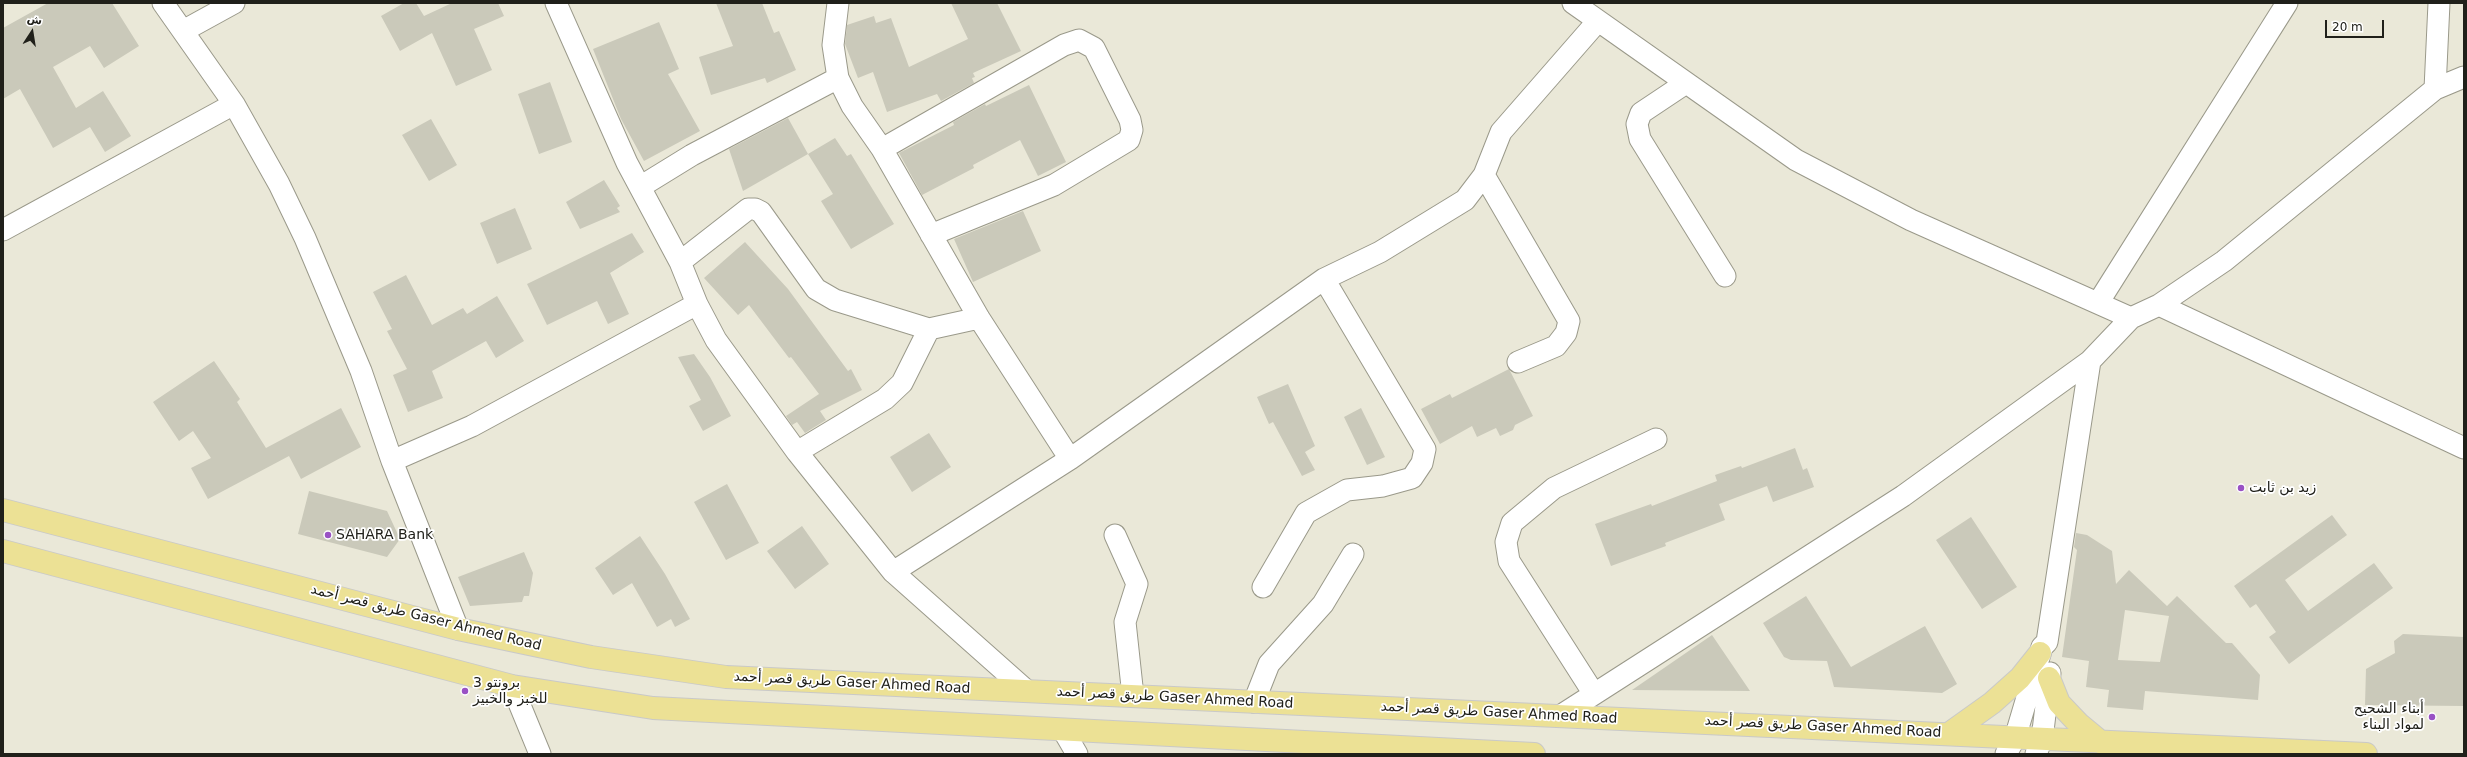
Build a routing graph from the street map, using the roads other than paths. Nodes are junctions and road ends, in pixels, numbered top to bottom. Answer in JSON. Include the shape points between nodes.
{"nodes":[{"id":1,"x":163,"y":3,"type":"edge"},
{"id":2,"x":234,"y":3,"type":"edge"},
{"id":3,"x":556,"y":3,"type":"edge"},
{"id":4,"x":838,"y":3,"type":"edge"},
{"id":5,"x":2287,"y":3,"type":"edge"},
{"id":6,"x":2439,"y":3,"type":"edge"},
{"id":7,"x":1584,"y":9,"type":"edge"},
{"id":8,"x":183,"y":31,"type":"junction"},
{"id":9,"x":2464,"y":77,"type":"edge"},
{"id":10,"x":838,"y":78,"type":"junction"},
{"id":11,"x":1686,"y":83,"type":"junction"},
{"id":12,"x":2435,"y":88,"type":"junction"},
{"id":13,"x":234,"y":104,"type":"junction"},
{"id":14,"x":882,"y":149,"type":"junction"},
{"id":15,"x":1484,"y":175,"type":"junction"},
{"id":16,"x":640,"y":187,"type":"junction"},
{"id":17,"x":3,"y":230,"type":"edge"},
{"id":18,"x":931,"y":235,"type":"junction"},
{"id":19,"x":680,"y":262,"type":"junction"},
{"id":20,"x":1725,"y":276,"type":"dead end"},
{"id":21,"x":1324,"y":279,"type":"junction"},
{"id":22,"x":2098,"y":303,"type":"junction"},
{"id":23,"x":697,"y":304,"type":"junction"},
{"id":24,"x":2159,"y":305,"type":"junction"},
{"id":25,"x":979,"y":318,"type":"junction"},
{"id":26,"x":2131,"y":318,"type":"junction"},
{"id":27,"x":929,"y":329,"type":"junction"},
{"id":28,"x":1518,"y":362,"type":"dead end"},
{"id":29,"x":2090,"y":362,"type":"junction"},
{"id":30,"x":1656,"y":439,"type":"dead end"},
{"id":31,"x":2464,"y":448,"type":"edge"},
{"id":32,"x":797,"y":452,"type":"junction"},
{"id":33,"x":1070,"y":459,"type":"junction"},
{"id":34,"x":392,"y":461,"type":"junction"},
{"id":35,"x":3,"y":510,"type":"edge"},
{"id":36,"x":1115,"y":535,"type":"dead end"},
{"id":37,"x":3,"y":551,"type":"edge"},
{"id":38,"x":1353,"y":554,"type":"dead end"},
{"id":39,"x":893,"y":572,"type":"junction"},
{"id":40,"x":1263,"y":587,"type":"dead end"},
{"id":41,"x":458,"y":629,"type":"junction"},
{"id":42,"x":2044,"y":647,"type":"junction"},
{"id":43,"x":2049,"y":678,"type":"junction"},
{"id":44,"x":512,"y":686,"type":"junction"},
{"id":45,"x":1027,"y":691,"type":"junction"},
{"id":46,"x":1594,"y":694,"type":"junction"},
{"id":47,"x":1133,"y":696,"type":"junction"},
{"id":48,"x":1254,"y":702,"type":"junction"},
{"id":49,"x":1560,"y":716,"type":"junction"},
{"id":50,"x":1063,"y":730,"type":"junction"},
{"id":51,"x":1950,"y":733,"type":"junction"},
{"id":52,"x":2102,"y":743,"type":"junction"},
{"id":53,"x":2010,"y":746,"type":"edge"},
{"id":54,"x":2039,"y":747,"type":"edge"},
{"id":55,"x":1508,"y":753,"type":"edge"},
{"id":56,"x":540,"y":754,"type":"edge"},
{"id":57,"x":1077,"y":754,"type":"edge"},
{"id":58,"x":1534,"y":754,"type":"edge"},
{"id":59,"x":2366,"y":754,"type":"edge"}],
"edges":[{"from":1,"to":8,"type":"street"},
{"from":2,"to":8,"type":"street"},
{"from":3,"to":16,"type":"street"},
{"from":4,"to":10,"type":"street","via":[[833,45]]},
{"from":5,"to":22,"type":"street"},
{"from":6,"to":12,"type":"street"},
{"from":7,"to":11,"type":"street"},
{"from":7,"to":15,"type":"street","via":[[1501,132]]},
{"from":8,"to":13,"type":"street"},
{"from":9,"to":12,"type":"street"},
{"from":10,"to":14,"type":"street","via":[[852,106]]},
{"from":10,"to":16,"type":"street","via":[[692,155]]},
{"from":11,"to":20,"type":"street","via":[[1641,114],[1637,124],[1640,139]]},
{"from":11,"to":22,"type":"street","via":[[1796,160],[1910,220]]},
{"from":12,"to":24,"type":"street","via":[[2224,261]]},
{"from":13,"to":17,"type":"street"},
{"from":13,"to":34,"type":"street","via":[[279,184],[305,238],[361,371]]},
{"from":14,"to":18,"type":"street"},
{"from":14,"to":18,"type":"street","via":[[1064,45],[1079,40],[1094,48],[1130,120],[1132,130],[1129,140],[1054,185]]},
{"from":15,"to":21,"type":"street","via":[[1465,200],[1380,252]]},
{"from":15,"to":28,"type":"street","via":[[1569,321],[1566,334],[1556,346]]},
{"from":16,"to":19,"type":"street"},
{"from":18,"to":25,"type":"street"},
{"from":19,"to":23,"type":"street"},
{"from":19,"to":27,"type":"street","via":[[748,209],[755,210],[761,212],[816,289],[835,300]]},
{"from":21,"to":33,"type":"street"},
{"from":21,"to":40,"type":"street","via":[[1425,449],[1422,463],[1412,478],[1383,486],[1347,490],[1306,513]]},
{"from":22,"to":26,"type":"street"},
{"from":23,"to":32,"type":"street","via":[[716,340]]},
{"from":23,"to":34,"type":"street","via":[[472,426]]},
{"from":24,"to":26,"type":"street"},
{"from":24,"to":31,"type":"street"},
{"from":25,"to":27,"type":"street"},
{"from":25,"to":33,"type":"street"},
{"from":26,"to":29,"type":"street"},
{"from":27,"to":32,"type":"street","via":[[902,383],[885,399]]},
{"from":29,"to":42,"type":"street"},
{"from":29,"to":46,"type":"street","via":[[1903,496]]},
{"from":30,"to":46,"type":"street","via":[[1554,488],[1512,523],[1506,542],[1508,561]]},
{"from":32,"to":39,"type":"street"},
{"from":33,"to":39,"type":"street"},
{"from":34,"to":41,"type":"street"},
{"from":35,"to":41,"type":"main road","name":"طريق قصر أحمد Gaser Ahmed Road"},
{"from":36,"to":47,"type":"street","via":[[1137,584],[1125,622]]},
{"from":37,"to":44,"type":"main road"},
{"from":38,"to":48,"type":"street","via":[[1323,604],[1269,664]]},
{"from":39,"to":45,"type":"street"},
{"from":41,"to":45,"type":"main road","name":"طريق قصر أحمد Gaser Ahmed Road","via":[[591,657],[726,677]]},
{"from":42,"to":43,"type":"street","via":[[2051,648]]},
{"from":42,"to":51,"type":"main road","via":[[2020,678],[1992,703]]},
{"from":42,"to":53,"type":"street"},
{"from":43,"to":52,"type":"main road","via":[[2059,703]]},
{"from":43,"to":54,"type":"street"},
{"from":44,"to":50,"type":"main road","via":[[652,708]]},
{"from":44,"to":56,"type":"street"},
{"from":45,"to":47,"type":"main road","name":"طريق قصر أحمد Gaser Ahmed Road"},
{"from":46,"to":49,"type":"street"},
{"from":47,"to":48,"type":"main road","name":"طريق قصر أحمد Gaser Ahmed Road"},
{"from":48,"to":49,"type":"main road","name":"طريق قصر أحمد Gaser Ahmed Road"},
{"from":49,"to":51,"type":"main road","name":"طريق قصر أحمد Gaser Ahmed Road"},
{"from":50,"to":55,"type":"main road"},
{"from":50,"to":57,"type":"street"},
{"from":51,"to":53,"type":"main road","name":"طريق قصر أحمد Gaser Ahmed Road"},
{"from":52,"to":54,"type":"main road","name":"طريق قصر أحمد Gaser Ahmed Road"},
{"from":52,"to":59,"type":"main road","name":"طريق قصر أحمد Gaser Ahmed Road"},
{"from":53,"to":54,"type":"main road","name":"طريق قصر أحمد Gaser Ahmed Road"},
{"from":55,"to":58,"type":"main road"}]}
